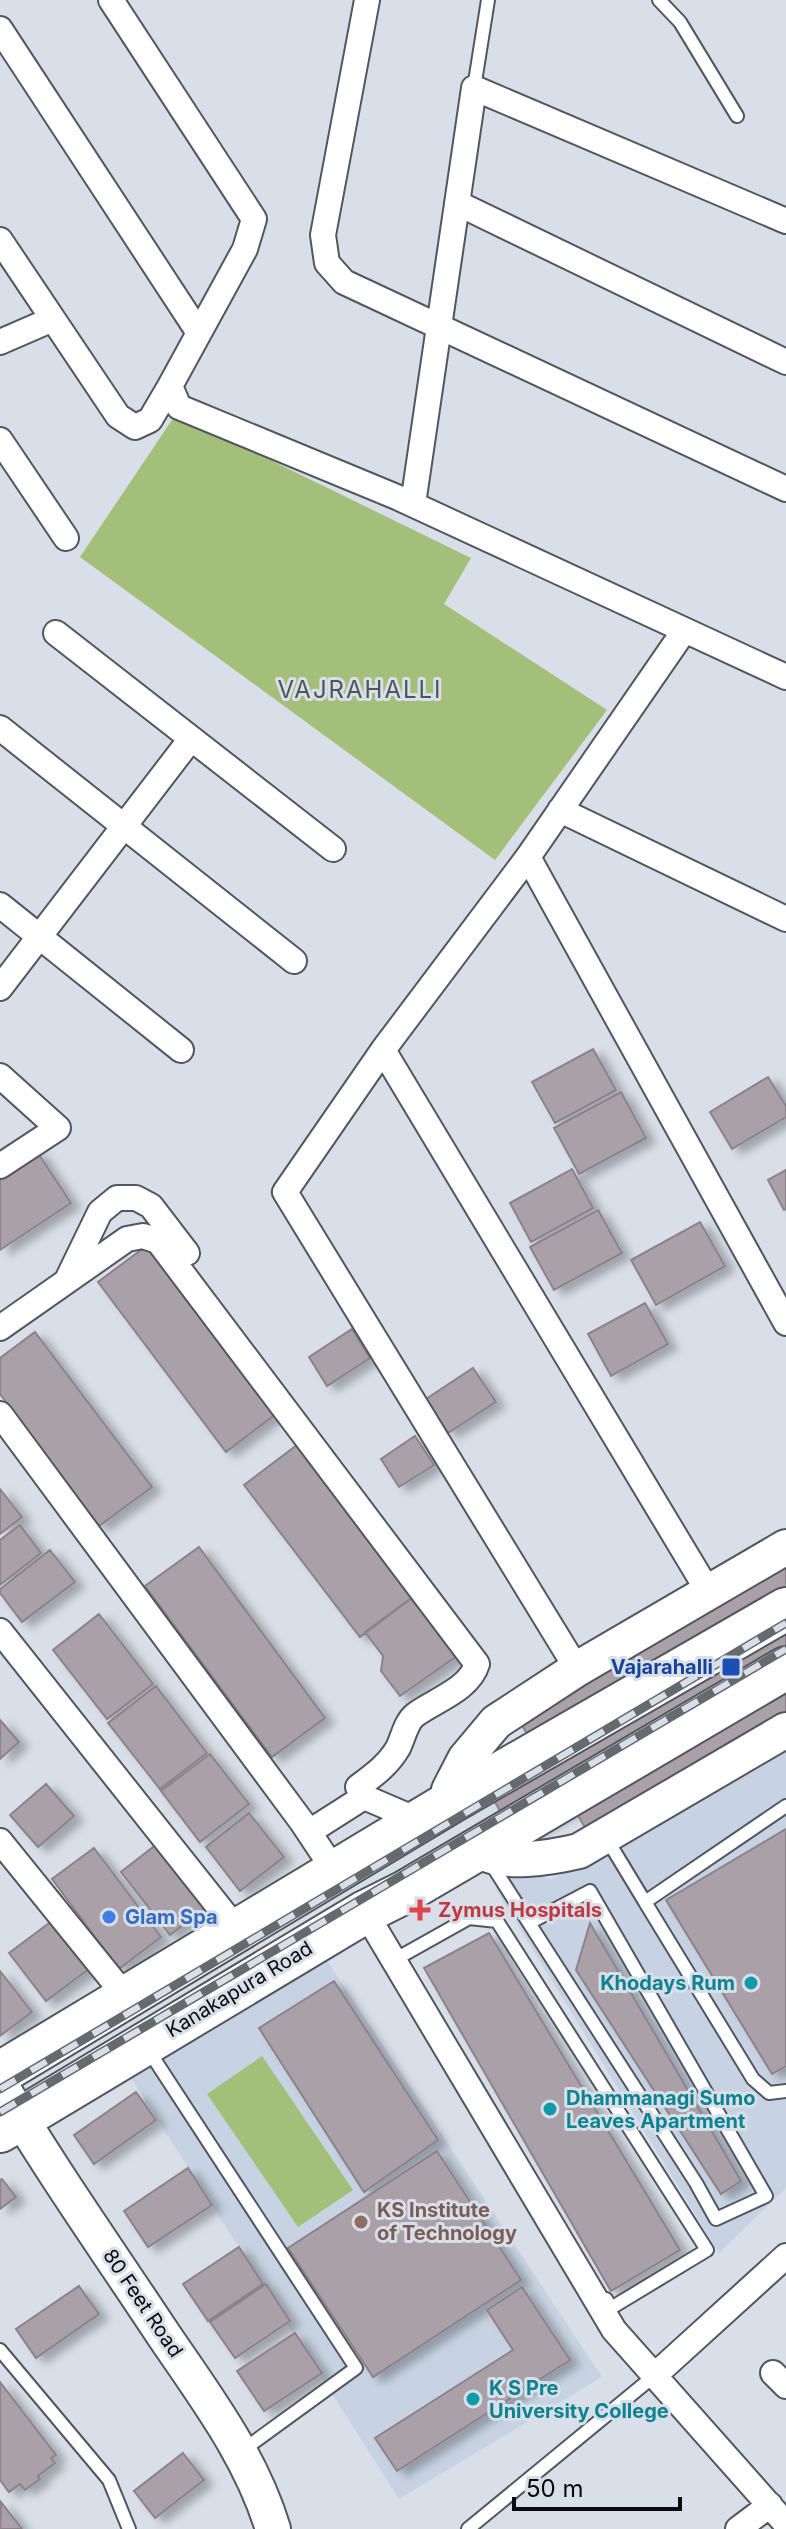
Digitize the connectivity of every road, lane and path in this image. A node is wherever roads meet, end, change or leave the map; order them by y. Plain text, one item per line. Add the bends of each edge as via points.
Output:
1 (111, 0) edge
2 (367, 0) edge
3 (488, 0) edge
4 (659, 0) edge
5 (0, 29) edge
6 (474, 88) junction
7 (737, 116) dead end
8 (457, 203) junction
9 (786, 221) edge
10 (0, 240) edge
11 (53, 319) junction
12 (439, 326) junction
13 (199, 333) junction
14 (0, 342) edge
15 (786, 362) edge
16 (170, 386) junction
17 (0, 440) edge
18 (786, 489) edge
19 (413, 504) junction
20 (66, 538) dead end
21 (684, 631) junction
22 (56, 633) dead end
23 (786, 677) edge
24 (0, 728) edge
25 (190, 740) junction
26 (560, 810) junction
27 (124, 826) junction
28 (333, 849) dead end
29 (528, 857) junction
30 (0, 905) edge
31 (786, 919) edge
32 (40, 937) junction
33 (294, 961) dead end
34 (0, 988) edge
35 (181, 1050) dead end
36 (383, 1050) junction
37 (0, 1076) edge
38 (0, 1166) edge
39 (194, 1261) dead end
40 (66, 1282) junction
41 (217, 1293) dead end
42 (786, 1323) edge
43 (0, 1328) edge
44 (0, 1414) edge
45 (295, 1422) junction
46 (786, 1547) edge
47 (708, 1591) junction
48 (786, 1609) edge
49 (0, 1631) edge
50 (786, 1668) edge
51 (577, 1669) junction
52 (786, 1730) edge
53 (364, 1797) junction
54 (786, 1806) edge
55 (437, 1811) junction
56 (309, 1832) junction
57 (605, 1836) junction
58 (0, 1841) edge
59 (482, 1853) junction
60 (336, 1873) junction
61 (645, 1902) junction
62 (370, 1909) junction
63 (529, 1923) junction
64 (238, 1931) junction
65 (403, 1955) junction
66 (127, 1998) junction
67 (145, 2045) junction
68 (0, 2073) edge
69 (786, 2091) edge
70 (5, 2116) edge
71 (786, 2256) edge
72 (0, 2350) edge
73 (654, 2376) junction
74 (240, 2452) junction
75 (770, 2505) junction
76 (786, 2524) edge
77 (129, 2529) edge
78 (258, 2529) edge
79 (273, 2529) edge
80 (468, 2529) edge
81 (738, 2529) edge

1 - 13 street via 254,219 245,249
2 - 12 street via 323,235 327,263 344,282
3 - 6 lane
4 - 7 lane via 680,22
5 - 13 street
6 - 8 street
6 - 9 street
8 - 12 street
8 - 15 street
10 - 11 street
11 - 14 street
11 - 16 street via 118,416 135,427 150,420
12 - 18 street
12 - 19 street
13 - 16 street
16 - 19 street via 179,407
17 - 20 street
19 - 21 street
21 - 23 street
21 - 26 street
22 - 25 street
24 - 27 street
25 - 27 street
25 - 28 street
26 - 29 street
26 - 31 street
27 - 32 street
27 - 33 street
29 - 36 street
29 - 42 street
30 - 32 street
32 - 34 street
32 - 35 street
36 - 47 street
36 - 51 street via 285,1192
37 - 38 street via 58,1128
39 - 40 street via 151,1206 136,1198 117,1198 100,1212
40 - 43 street
40 - 45 street via 127,1239 143,1236 158,1241
41 - 45 street via 294,1394
44 - 56 street
45 - 53 street via 477,1664 458,1688 412,1717 384,1768 358,1787
46 - 47 main road
47 - 51 main road
48 - 55 highway
49 - 64 street
50 - 59 highway, Kanakapura Road
51 - 55 main road via 496,1722 465,1759
52 - 57 main road
53 - 55 street
53 - 56 street
54 - 61 lane
55 - 60 highway
56 - 60 street
57 - 59 main road via 579,1851 542,1859
57 - 61 lane
58 - 66 street
59 - 62 highway, Kanakapura Road
59 - 63 lane
60 - 64 highway
61 - 69 lane via 753,2079 769,2093
62 - 65 lane
62 - 67 highway, Kanakapura Road
62 - 73 street via 614,2330
63 - 63 lane via 716,2219 766,2196 590,1891
64 - 66 highway
65 - 65 lane via 611,2308 707,2250 497,1921 469,1918
66 - 68 highway
67 - 70 highway, Kanakapura Road
67 - 74 lane via 356,2368
70 - 74 main road, 80 Feet Road
70 - 78 main road, 80 Feet Road via 215,2438
71 - 73 street
72 - 77 lane via 109,2480
73 - 75 street
73 - 80 lane
74 - 79 main road, 80 Feet Road
75 - 76 street
75 - 81 street

